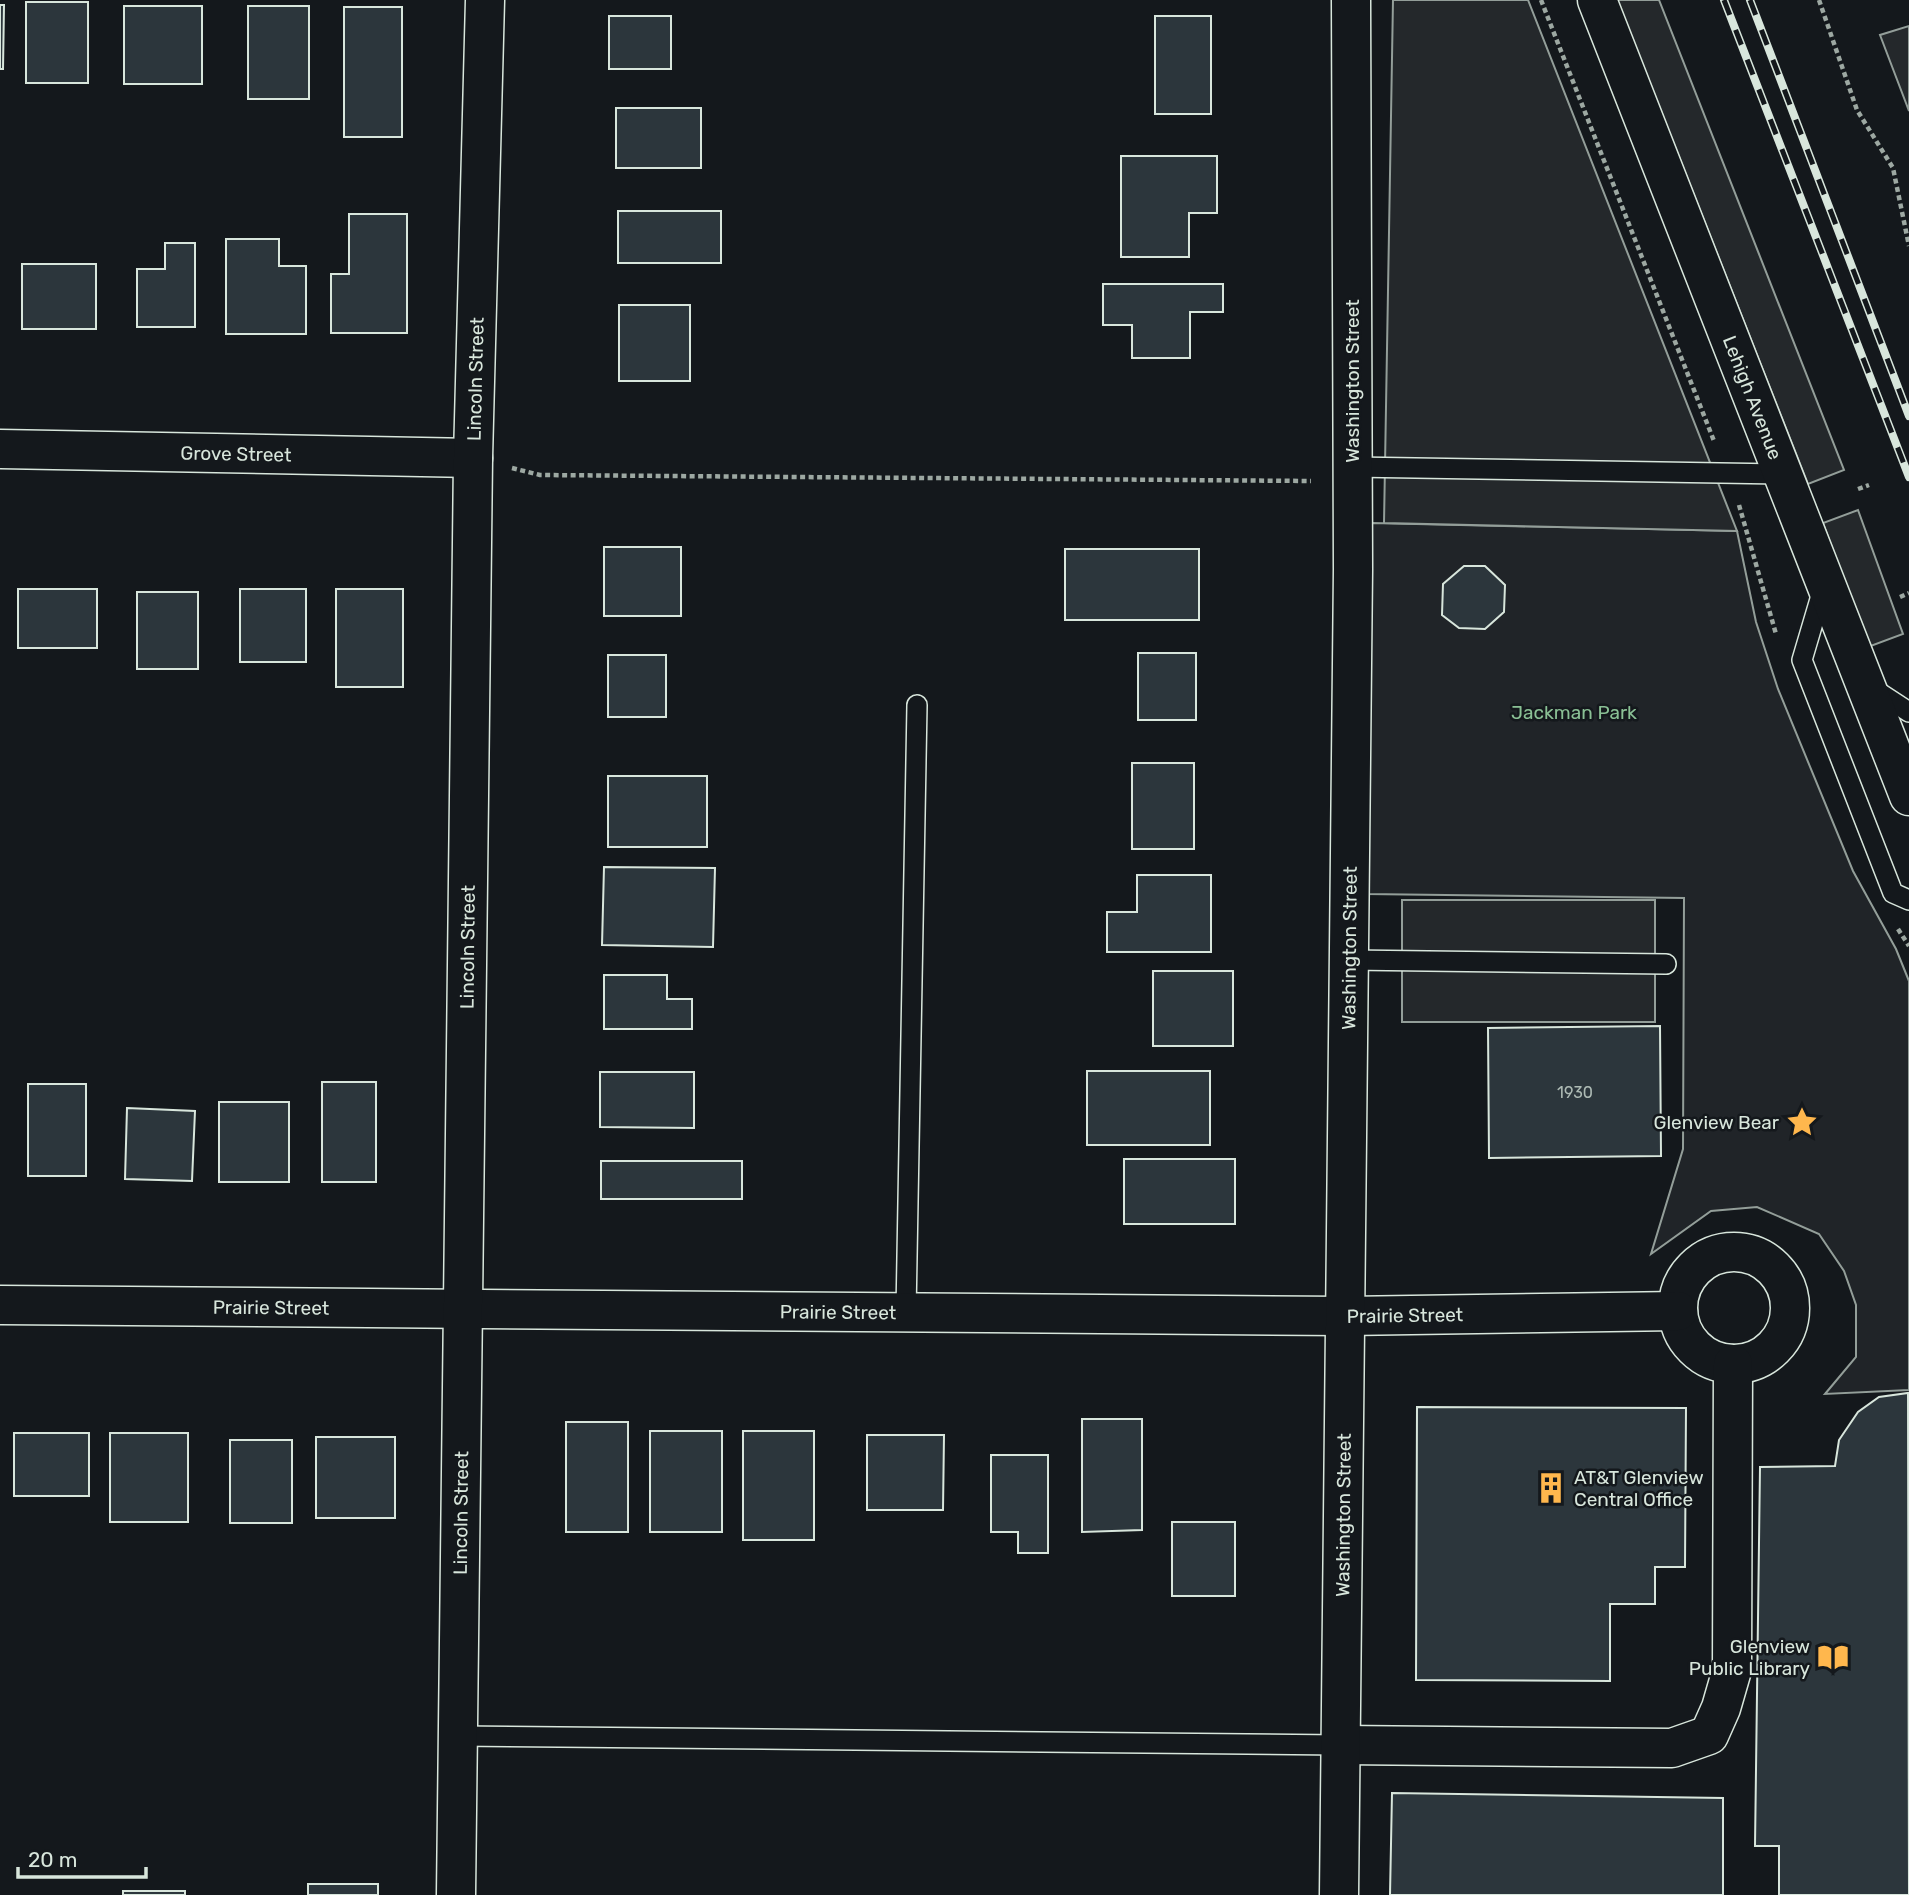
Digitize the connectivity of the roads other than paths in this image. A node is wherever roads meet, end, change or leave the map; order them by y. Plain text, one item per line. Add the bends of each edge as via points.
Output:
1 (485, 0) edge
2 (1351, 0) edge
3 (1597, 0) edge
4 (0, 449) edge
5 (473, 458) junction
6 (1352, 474) junction
7 (1782, 474) junction
8 (1825, 585) junction
9 (1863, 682) junction
10 (917, 705) dead end
11 (1909, 712) edge
12 (1909, 796) edge
13 (1909, 900) edge
14 (1349, 960) junction
15 (1667, 964) dead end
16 (0, 1305) edge
17 (462, 1307) junction
18 (906, 1311) junction
19 (1678, 1311) junction
20 (1346, 1316) junction
21 (1733, 1364) junction
22 (458, 1736) junction
23 (1340, 1745) junction
24 (456, 1895) edge
25 (1339, 1895) edge

1 - 5 street, Lincoln Street
2 - 6 street, Washington Street
3 - 7 street, Lehigh Avenue
4 - 5 street, Grove Street
5 - 17 street, Lincoln Street
6 - 7 lane
6 - 14 street, Washington Street
7 - 8 street, Lehigh Avenue
8 - 9 street, Lehigh Avenue
8 - 13 lane via 1802,660 1893,893
9 - 11 lane
9 - 12 street, Lehigh Avenue
10 - 18 lane
14 - 15 lane
14 - 20 street, Washington Street
16 - 17 street, Prairie Street
17 - 18 street, Prairie Street
17 - 22 street, Lincoln Street
18 - 20 street, Prairie Street
19 - 20 street, Prairie Street
19 - 21 street via 1689,1343 1716,1362
19 - 21 street via 1687,1276 1715,1254 1733,1251 1767,1261 1788,1290 1792,1307 1788,1326 1767,1354
20 - 23 street, Washington Street
21 - 23 street via 1732,1670 1709,1735 1672,1748
22 - 23 lane
22 - 24 street, Lincoln Street
23 - 25 street, Washington Street

